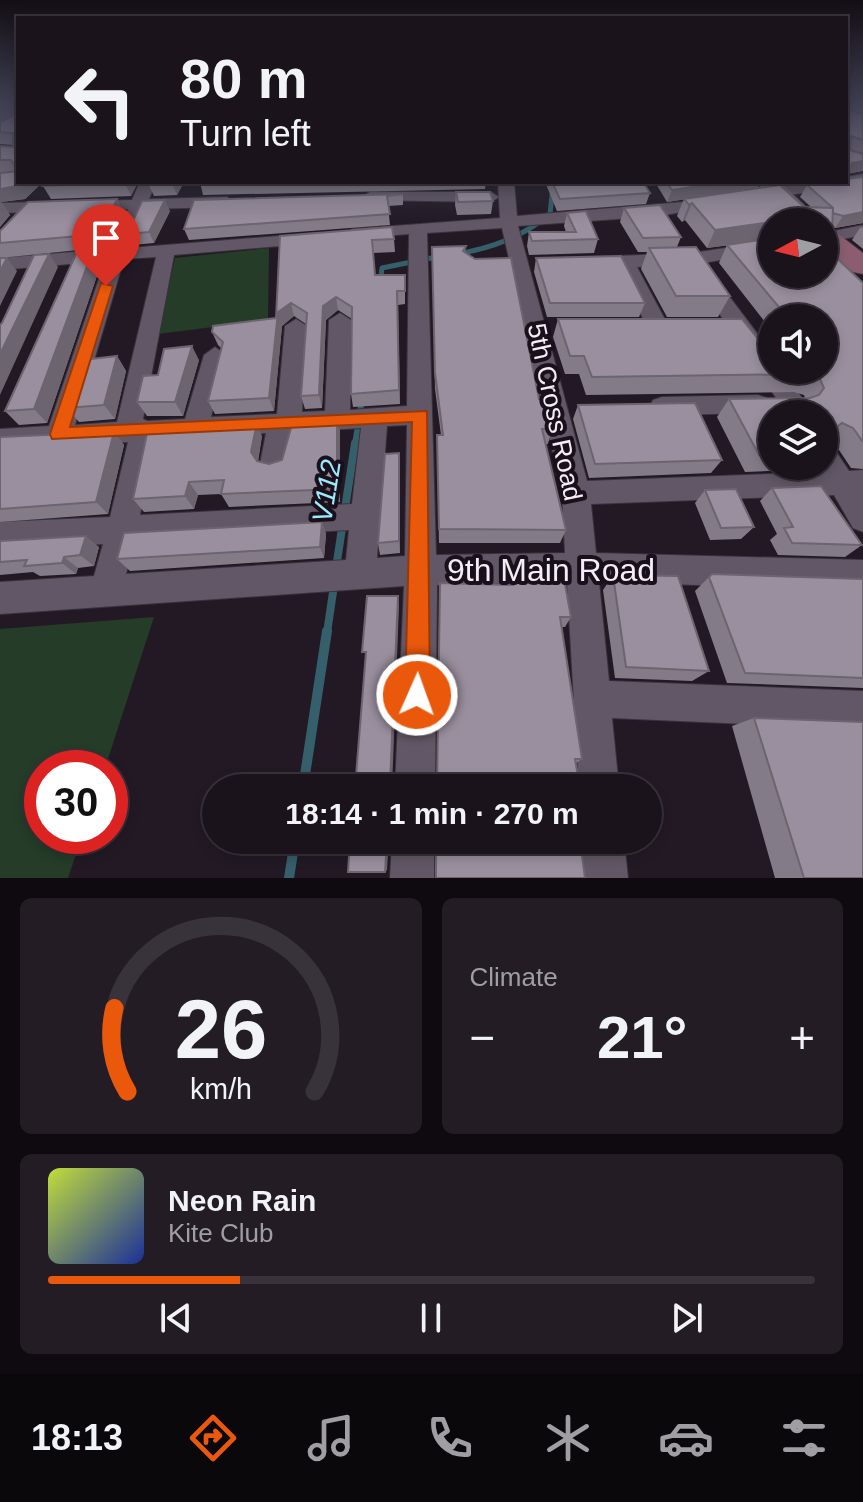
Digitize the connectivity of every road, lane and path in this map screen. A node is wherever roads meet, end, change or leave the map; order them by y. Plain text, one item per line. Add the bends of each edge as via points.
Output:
1 (147, 184) edge
2 (816, 184) edge
3 (772, 187) edge
4 (45, 191) edge
5 (366, 192) edge
6 (649, 192) edge
7 (236, 198) edge
8 (135, 205) junction
9 (0, 208) edge
10 (27, 208) junction
11 (794, 208) edge
12 (521, 209) edge
13 (660, 211) junction
14 (418, 228) junction
15 (9, 229) edge
16 (863, 230) edge
17 (372, 232) junction
18 (838, 232) edge
19 (838, 246) edge
20 (758, 248) edge
21 (166, 252) junction
22 (116, 256) junction
23 (692, 259) junction
24 (34, 262) junction
25 (625, 262) junction
26 (0, 264) edge
27 (566, 264) edge
28 (863, 266) edge
29 (23, 286) edge
30 (340, 320) dead end
31 (296, 326) dead end
32 (627, 327) edge
33 (658, 327) junction
34 (685, 327) edge
35 (712, 327) edge
36 (739, 327) junction
37 (758, 352) edge
38 (215, 355) dead end
39 (636, 406) edge
40 (758, 408) edge
41 (421, 415) junction
42 (358, 418) junction
43 (289, 422) junction
44 (196, 426) junction
45 (2, 429) edge
46 (135, 429) junction
47 (59, 434) junction
48 (274, 464) edge
49 (838, 468) edge
50 (852, 483) edge
51 (576, 493) junction
52 (351, 517) junction
53 (863, 519) edge
54 (122, 528) junction
55 (0, 536) edge
56 (580, 567) junction
57 (421, 570) junction
58 (343, 575) junction
59 (863, 575) edge
60 (106, 591) junction
61 (0, 598) edge
62 (593, 699) junction
63 (863, 710) edge
64 (415, 774) edge
65 (598, 774) edge
66 (413, 854) edge
67 (604, 854) edge
68 (412, 878) edge
69 (606, 878) edge

1 - 8 street
2 - 3 street
3 - 11 main road
3 - 13 street
4 - 10 street
5 - 12 street
5 - 17 street
6 - 13 street
7 - 8 street
8 - 10 street
8 - 22 street
9 - 10 street
10 - 15 street
12 - 13 street
12 - 14 street
12 - 51 street, 5th Cross Road via 521,265 565,407
13 - 23 street
14 - 17 street
14 - 41 street
16 - 18 street
17 - 21 street
19 - 28 main road
20 - 23 street
21 - 22 street
21 - 46 street
22 - 24 street via 72,266
22 - 47 street
23 - 25 street
23 - 36 street
24 - 26 street
24 - 29 street
25 - 27 street
25 - 33 street
30 - 42 street
31 - 43 street
32 - 33 street
33 - 34 street
35 - 36 street
36 - 37 street
38 - 44 street
39 - 40 street
41 - 42 street
41 - 57 street
42 - 43 street
42 - 52 street
43 - 44 street
43 - 48 street via 278,436
44 - 46 street
45 - 47 street
46 - 47 street
46 - 54 street via 141,454
49 - 50 street
50 - 51 street
50 - 53 street
51 - 56 street, 5th Cross Road
52 - 54 street
52 - 58 street
54 - 55 street
54 - 60 street
56 - 57 street, 9th Main Road
56 - 59 street, 9th Main Road
56 - 62 street, 5th Cross Road
57 - 58 street, 9th Main Road
57 - 64 street
58 - 60 street, 9th Main Road
60 - 61 street, 9th Main Road
62 - 63 street
62 - 65 street, 5th Cross Road
66 - 68 street
67 - 69 street

